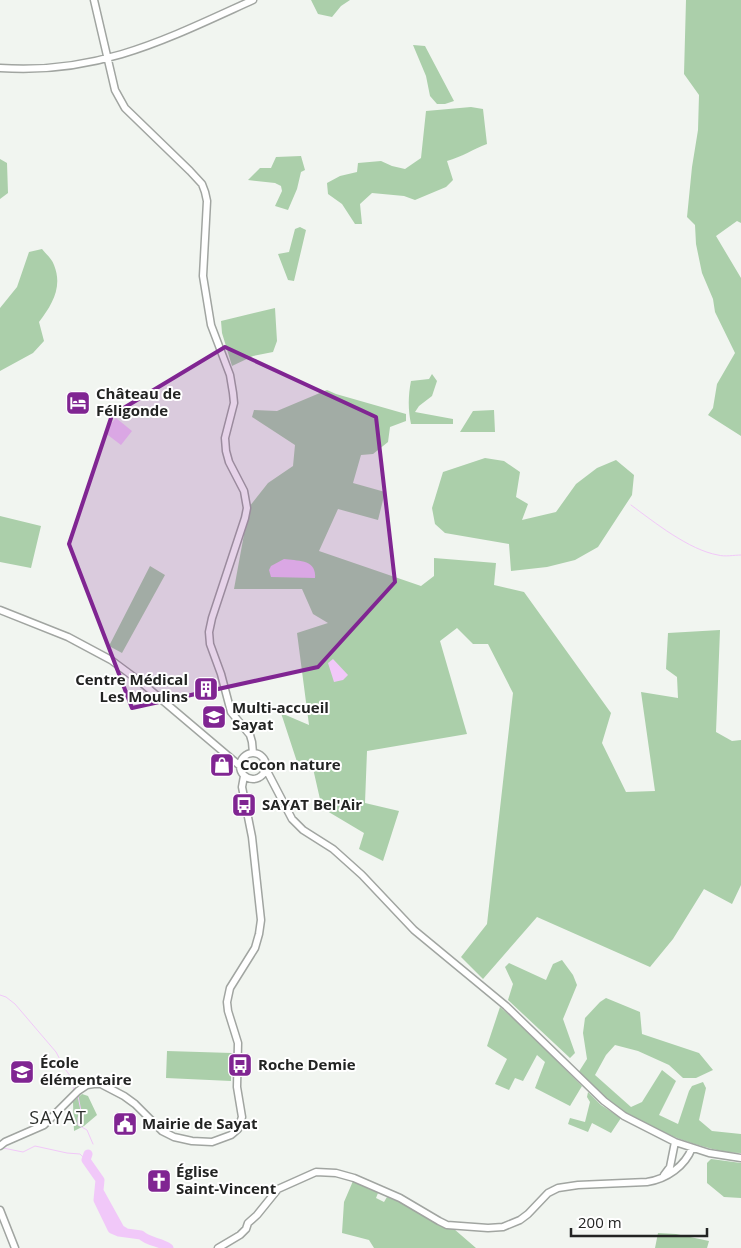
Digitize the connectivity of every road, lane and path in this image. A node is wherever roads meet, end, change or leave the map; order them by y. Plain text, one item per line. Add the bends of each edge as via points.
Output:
1 (94, 0) edge
2 (253, 0) edge
3 (108, 59) junction
4 (0, 68) edge
5 (0, 610) edge
6 (253, 753) junction
7 (241, 763) junction
8 (267, 766) junction
9 (246, 778) junction
10 (259, 779) junction
11 (276, 786) junction
12 (675, 1142) junction
13 (1, 1145) edge
14 (692, 1148) junction
15 (741, 1158) edge
16 (662, 1178) junction
17 (0, 1210) edge
18 (15, 1248) edge
19 (218, 1248) edge

1 - 3 street
2 - 3 street via 157,43
3 - 4 street via 37,69
3 - 6 street via 115,90 125,108 202,184 207,201 204,276 208,314 230,374 234,403 225,438 226,451 244,491 247,508 212,618 209,638 231,712 250,736
5 - 7 street via 68,637 111,660 223,753
6 - 7 street
6 - 8 street via 263,757
7 - 9 street
8 - 10 street
8 - 11 street
9 - 10 street
9 - 13 street via 260,927 255,948 230,988 227,1002 238,1043 240,1126 231,1135 212,1142 180,1139 162,1131 130,1099 101,1084 90,1084 44,1125
10 - 11 street via 265,778
11 - 12 street via 288,813 303,830 362,875 414,930 506,1006 594,1092 624,1116
12 - 14 street
12 - 16 street via 670,1167
14 - 15 street
14 - 16 street via 682,1164
16 - 19 street via 647,1182 558,1188 516,1222 488,1228 447,1225 400,1198 354,1178 316,1172 278,1189 240,1235
17 - 18 street

